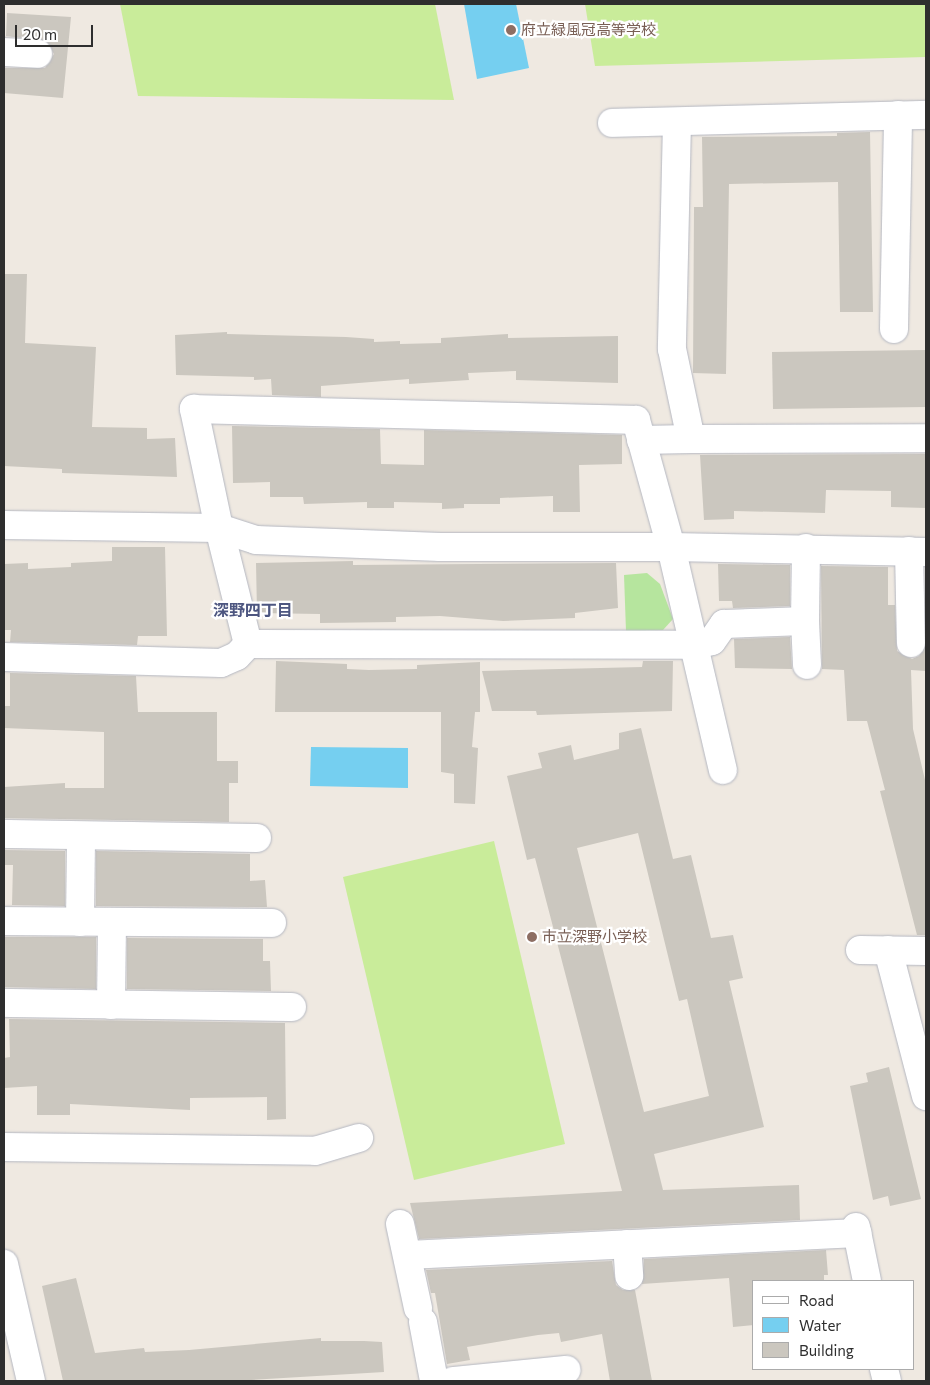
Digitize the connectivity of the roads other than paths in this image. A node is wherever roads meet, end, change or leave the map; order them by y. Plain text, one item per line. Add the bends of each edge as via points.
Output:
1 (4, 52) edge
2 (38, 54) dead end
3 (898, 115) junction
4 (926, 115) edge
5 (677, 122) junction
6 (612, 123) dead end
7 (894, 329) dead end
8 (926, 438) edge
9 (691, 439) junction
10 (641, 440) junction
11 (4, 525) edge
12 (219, 528) junction
13 (671, 547) junction
14 (806, 548) junction
15 (918, 551) edge
16 (805, 621) junction
17 (911, 643) dead end
18 (248, 644) junction
19 (695, 645) junction
20 (4, 657) edge
21 (807, 665) dead end
22 (723, 770) dead end
23 (4, 834) edge
24 (81, 836) junction
25 (257, 838) dead end
26 (4, 921) edge
27 (80, 922) junction
28 (112, 922) junction
29 (272, 923) dead end
30 (860, 950) dead end
31 (888, 950) junction
32 (926, 951) edge
33 (4, 1003) edge
34 (111, 1005) junction
35 (292, 1008) dead end
36 (920, 1047) edge
37 (926, 1096) edge
38 (359, 1138) dead end
39 (4, 1147) edge
40 (400, 1224) dead end
41 (627, 1244) junction
42 (408, 1255) junction
43 (4, 1264) edge
44 (629, 1276) dead end
45 (867, 1280) edge
46 (566, 1370) dead end
47 (31, 1381) edge
48 (434, 1381) edge
49 (453, 1381) edge

1 - 2 street
3 - 4 street
3 - 5 street
3 - 7 street
5 - 6 street
5 - 9 street via 672,349
8 - 9 street
9 - 10 street
10 - 12 street via 636,420 194,409
10 - 13 street
11 - 12 street
12 - 13 street via 256,540 440,547
12 - 18 street
13 - 14 street
13 - 19 street
14 - 15 street
14 - 16 street
15 - 17 street
16 - 19 street via 724,624 712,641
16 - 21 street
18 - 19 street
18 - 20 street via 237,656 221,663
19 - 22 street
23 - 24 street
24 - 25 street
24 - 27 street
26 - 27 street
27 - 28 street
28 - 29 street
28 - 34 street
30 - 31 street
31 - 32 street
31 - 36 street
33 - 34 street
34 - 35 street
36 - 37 street
38 - 39 street via 315,1151
40 - 42 street
41 - 42 street
41 - 44 street
41 - 45 street via 857,1230
42 - 48 street
43 - 47 street
46 - 49 street

